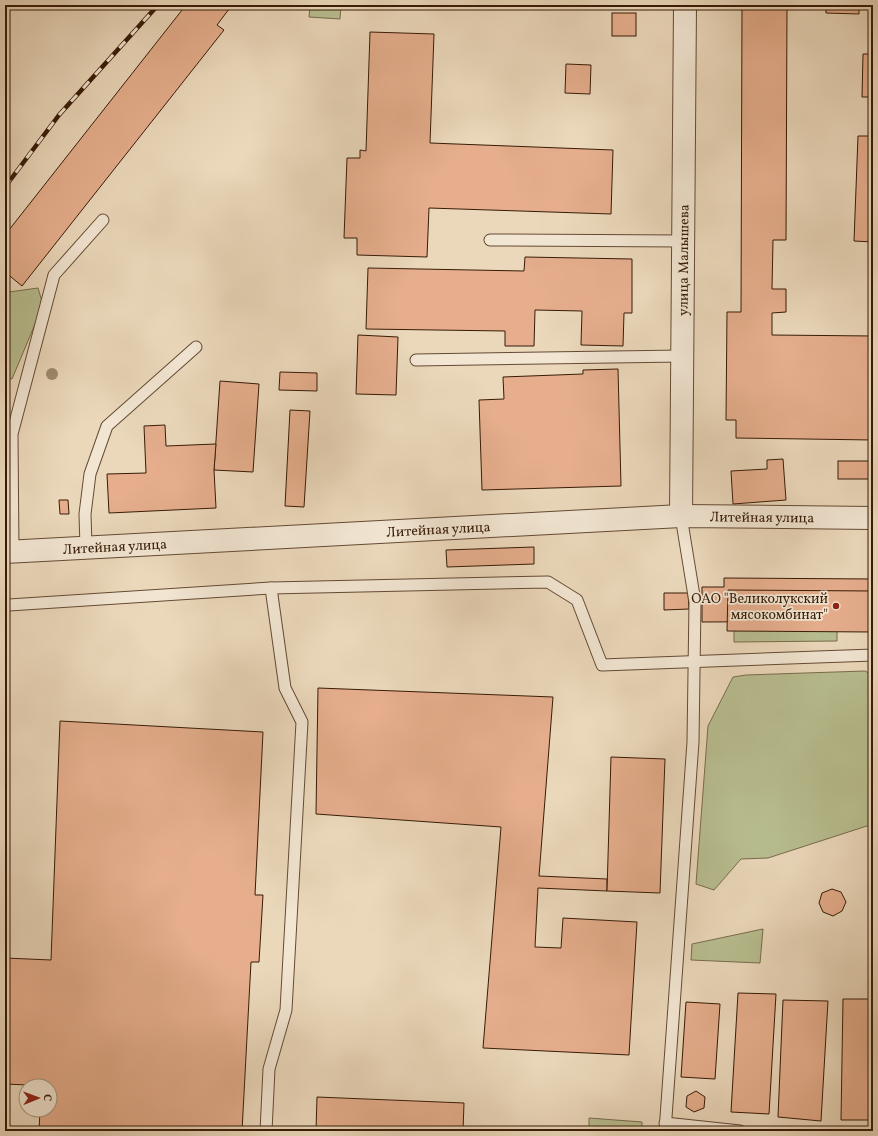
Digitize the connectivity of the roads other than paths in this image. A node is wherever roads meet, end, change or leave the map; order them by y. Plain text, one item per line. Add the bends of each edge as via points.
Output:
1 (685, 5) edge
2 (103, 220) dead end
3 (490, 240) dead end
4 (683, 241) junction
5 (196, 347) dead end
6 (682, 356) junction
7 (416, 360) dead end
8 (681, 516) junction
9 (873, 518) edge
10 (86, 547) junction
11 (9, 552) edge
12 (271, 588) junction
13 (5, 607) edge
14 (873, 655) edge
15 (694, 661) junction
16 (665, 1127) edge
17 (266, 1131) edge
18 (740, 1131) edge

1 - 4 street, улица Малышева
2 - 11 lane via 54,275 12,434
3 - 4 lane
4 - 6 street, улица Малышева
5 - 10 lane via 107,426 90,474 85,514
6 - 7 lane
6 - 8 street, улица Малышева
8 - 9 street, Литейная улица
8 - 10 street, Литейная улица
8 - 15 lane via 695,602
10 - 11 street, Литейная улица
12 - 13 lane
12 - 15 lane via 548,582 577,600 602,665
12 - 17 lane via 285,688 302,722 286,1010 269,1070
14 - 15 lane
15 - 16 lane via 693,742
16 - 18 lane

